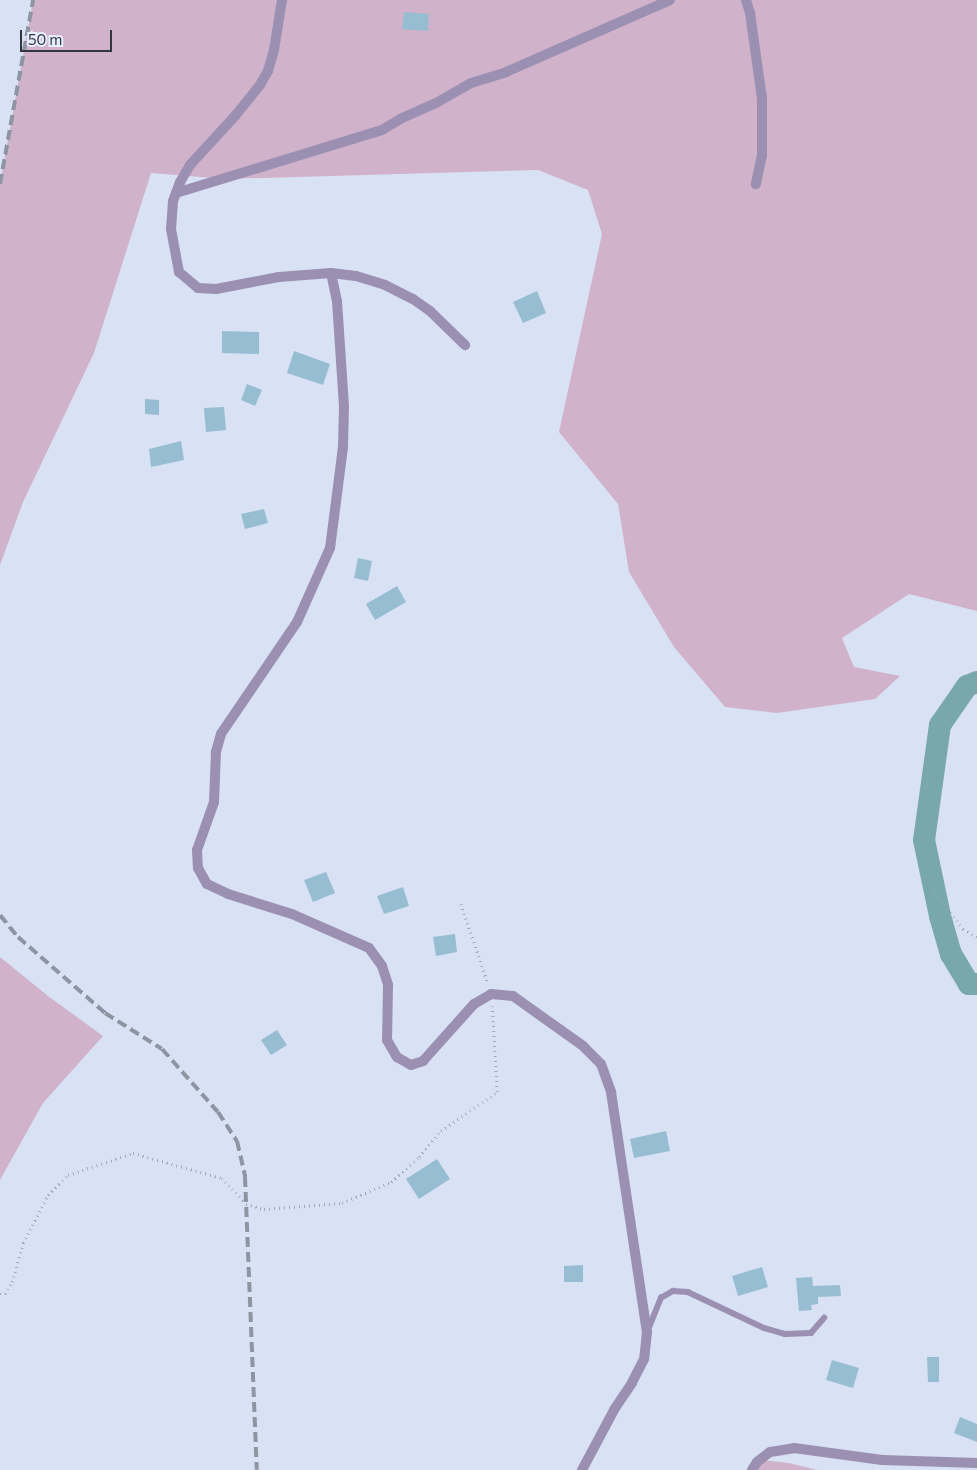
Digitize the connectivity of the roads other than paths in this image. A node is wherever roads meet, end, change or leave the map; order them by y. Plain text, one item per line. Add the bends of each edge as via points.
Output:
1 (282, 0) edge
2 (670, 0) edge
3 (746, 0) edge
4 (756, 184) dead end
5 (176, 193) junction
6 (331, 273) junction
7 (465, 345) dead end
8 (824, 1318) dead end
9 (647, 1332) junction
10 (977, 1463) edge
11 (582, 1470) edge
12 (752, 1470) edge

1 - 5 street via 268,71 235,116 190,165
2 - 5 street via 514,68 471,83 382,130
3 - 4 street via 762,98 762,155
5 - 6 street via 171,229 173,251 179,272 198,288 216,289 279,277
6 - 7 street via 385,285 412,299 430,311
6 - 9 street via 338,301 344,406 343,447 330,548 297,622 221,734 216,752 214,802 197,850 198,868 207,884 228,894 292,914 369,948 382,966 388,985 387,1040 397,1058 411,1065 423,1061 474,1004 491,994 513,996 583,1046 601,1064 612,1092
8 - 9 lane via 811,1333 784,1334 764,1328 688,1292 673,1291 661,1298
9 - 11 street via 644,1359
10 - 12 street via 882,1460 794,1448 770,1452

